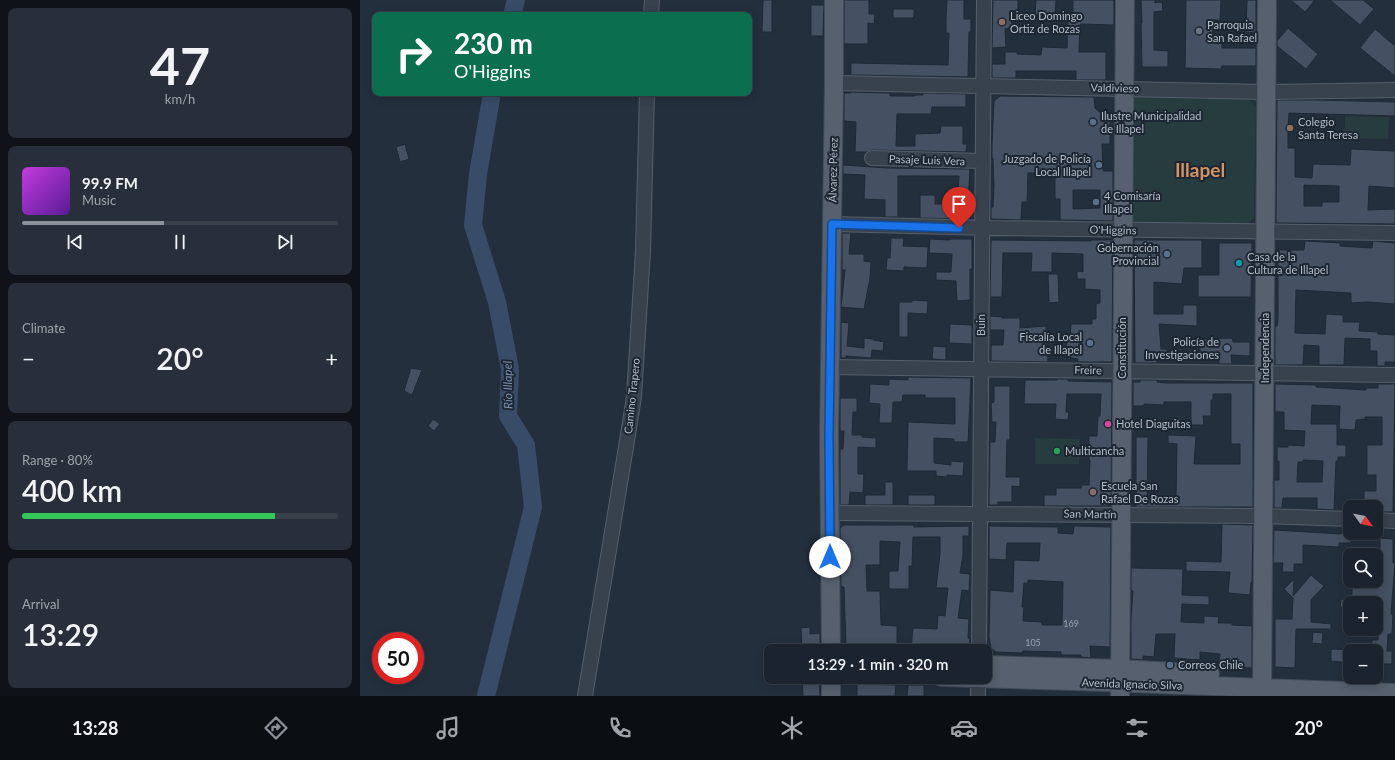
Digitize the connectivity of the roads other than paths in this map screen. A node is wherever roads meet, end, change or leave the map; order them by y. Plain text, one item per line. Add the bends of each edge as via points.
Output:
1 (652, 0) edge
2 (834, 0) edge
3 (984, 0) edge
4 (1125, 0) edge
5 (1267, 0) edge
6 (651, 12) edge
7 (834, 82) junction
8 (984, 85) junction
9 (1124, 88) junction
10 (1395, 90) edge
11 (1266, 92) junction
12 (647, 96) edge
13 (872, 158) dead end
14 (983, 161) junction
15 (832, 224) junction
16 (982, 228) junction
17 (1124, 230) junction
18 (1265, 231) junction
19 (1395, 233) edge
20 (830, 367) junction
21 (981, 369) junction
22 (1122, 371) junction
23 (1264, 373) junction
24 (1395, 375) edge
25 (830, 513) junction
26 (980, 513) junction
27 (1122, 515) junction
28 (1264, 516) junction
29 (1343, 519) edge
30 (1383, 520) edge
31 (1395, 521) edge
32 (831, 644) edge
33 (979, 644) edge
34 (992, 679) edge
35 (1120, 682) edge
36 (831, 684) edge
37 (1395, 684) edge
38 (1263, 688) edge
39 (1395, 694) edge
40 (585, 696) edge
41 (831, 696) edge

1 - 6 street
2 - 7 main road, Álvarez Pérez
3 - 8 street, Buin
4 - 9 main road, Constitución
5 - 11 main road, Independencia
7 - 8 street, Valdivieso
7 - 15 main road, Álvarez Pérez
8 - 9 street, Valdivieso
8 - 14 street, Buin
9 - 11 street, Valdivieso
9 - 17 main road, Constitución
10 - 11 street, Valdivieso
11 - 18 main road, Independencia
12 - 40 street, Camino Trapero via 643,251 634,397
13 - 14 street, Pasaje Luis Vera
14 - 16 street, Buin
15 - 16 street, O'Higgins
15 - 20 main road, Álvarez Pérez
16 - 17 street, O'Higgins
16 - 21 street, Buin
17 - 18 street, O'Higgins
17 - 22 main road, Constitución
18 - 19 street, O'Higgins
18 - 23 main road, Independencia
20 - 21 street, Freire
20 - 25 main road, Álvarez Pérez
21 - 22 street, Freire
21 - 26 street, Buin
22 - 23 street, Freire
22 - 27 main road, Constitución
23 - 24 street, Freire
23 - 28 main road, Independencia
25 - 26 street, San Martín
25 - 32 main road, Álvarez Pérez
26 - 27 street, San Martín
26 - 33 street, Buin
27 - 28 street, San Martín
27 - 35 main road, Constitución
28 - 29 street, San Martín
28 - 38 main road, Independencia
30 - 31 street
34 - 35 main road, Avenida Ignacio Silva
35 - 38 main road, Avenida Ignacio Silva
36 - 41 main road
37 - 38 main road, Avenida Ignacio Silva
38 - 39 main road, Avenida Ignacio Silva

